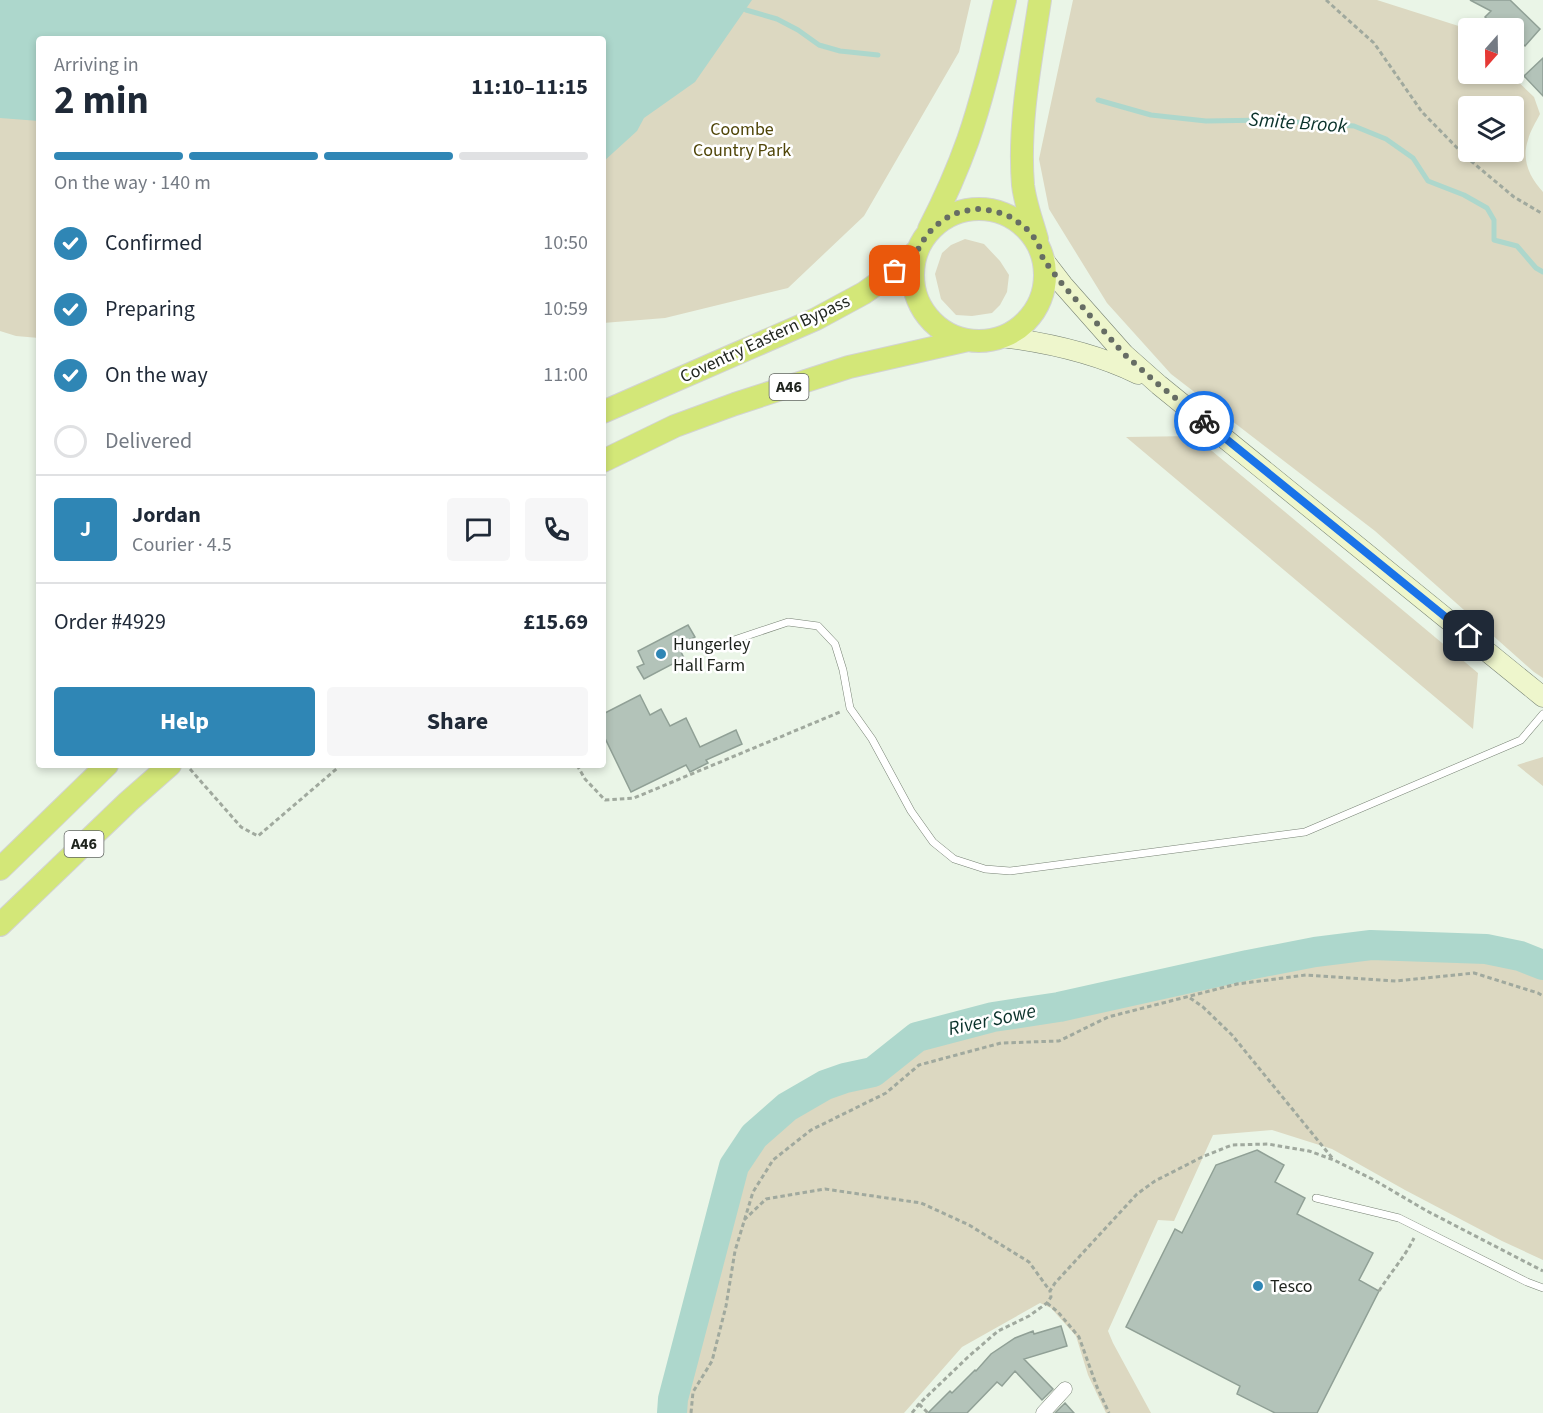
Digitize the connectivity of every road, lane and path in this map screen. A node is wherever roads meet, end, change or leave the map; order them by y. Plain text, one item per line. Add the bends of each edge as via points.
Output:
1 (1005, 0) edge
2 (1040, 0) edge
3 (1326, 0) edge
4 (1543, 214) edge
5 (921, 243) junction
6 (1042, 254) junction
7 (1002, 337) junction
8 (968, 340) junction
9 (1159, 385) junction
10 (606, 411) edge
11 (606, 460) edge
12 (734, 640) dead end
13 (1543, 696) edge
14 (850, 708) junction
15 (1543, 714) edge
16 (104, 768) edge
17 (167, 768) edge
18 (190, 768) edge
19 (337, 768) edge
20 (579, 768) edge
21 (0, 869) edge
22 (0, 925) edge
23 (1543, 996) edge
24 (1189, 997) junction
25 (1334, 1160) junction
26 (1316, 1198) dead end
27 (1427, 1211) junction
28 (744, 1220) junction
29 (1419, 1228) junction
30 (1543, 1271) edge
31 (1543, 1288) edge
32 (1050, 1291) junction
33 (1379, 1291) dead end
34 (1047, 1303) junction
35 (1065, 1389) dead end
36 (919, 1404) junction
37 (691, 1413) edge
38 (912, 1413) edge
39 (928, 1413) edge
40 (1043, 1413) edge
41 (1109, 1413) edge

1 - 5 highway, Coventry Eastern Bypass via 969,138
2 - 6 highway via 1026,94 1023,186
3 - 4 path via 1374,43 1422,112 1465,156 1514,197
5 - 6 highway via 951,215 986,210 1017,221 1033,236
5 - 8 highway via 914,269 920,304 939,327
5 - 10 highway, Coventry Eastern Bypass via 895,271 816,319
6 - 7 highway via 1045,280 1037,307 1019,328
6 - 9 main road via 1063,285 1124,354
7 - 8 highway
7 - 9 main road via 1107,360
8 - 11 highway, A46 via 849,367 735,404 675,426
9 - 13 main road
12 - 14 lane via 788,622 818,626 835,644
14 - 15 lane via 933,842 954,859 985,869 1010,871 1305,832 1521,740
14 - 20 path via 634,798 605,800
16 - 21 highway, A46
17 - 22 highway, A46
18 - 19 path via 241,827 258,836
23 - 24 path via 1473,973 1396,981 1306,975 1237,984
24 - 25 path via 1232,1035
24 - 28 path via 1108,1017 1059,1041 1001,1043 919,1065 886,1093 811,1130 773,1160 753,1192
25 - 27 path
25 - 32 path via 1268,1144 1232,1145 1202,1157 1155,1180 1137,1194
26 - 29 lane via 1399,1218
27 - 29 path
27 - 30 path
28 - 32 path via 766,1199 825,1189 921,1203 969,1225 1029,1262
28 - 37 path via 712,1361 693,1392
29 - 31 lane
29 - 33 path
32 - 34 path
34 - 36 path via 1029,1317 998,1331
34 - 41 path via 1078,1337
35 - 40 street
36 - 38 path
36 - 39 path

